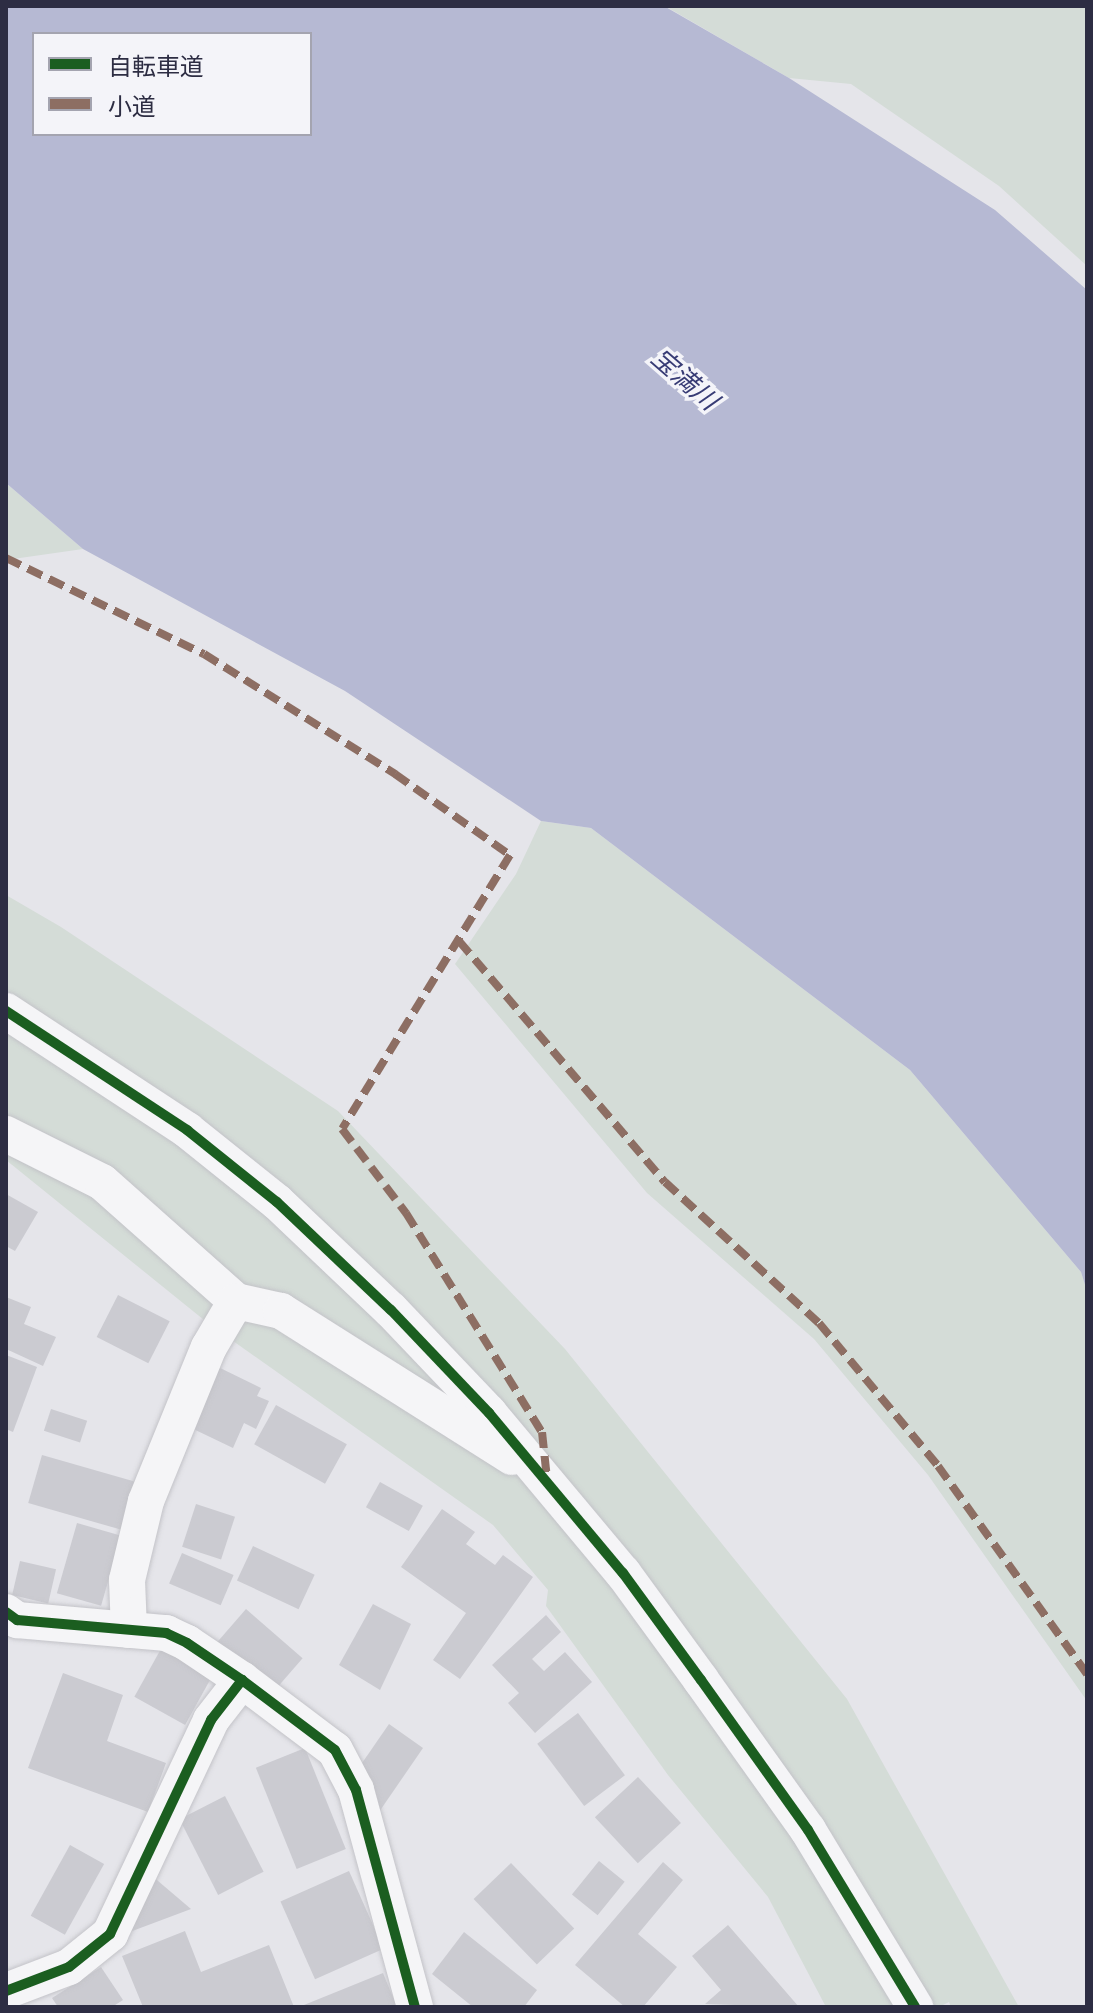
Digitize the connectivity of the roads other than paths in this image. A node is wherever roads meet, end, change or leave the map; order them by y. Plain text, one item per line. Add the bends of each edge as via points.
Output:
1 (6, 1011) edge
2 (6, 1134) edge
3 (236, 1301) junction
4 (547, 1479) junction
5 (6, 1612) edge
6 (129, 1630) junction
7 (242, 1680) junction
8 (6, 1991) edge
9 (415, 2007) edge
10 (915, 2007) edge

1 - 4 street via 187,1130 277,1202 391,1310
2 - 3 street via 102,1182
3 - 4 street via 281,1311
3 - 6 street via 209,1347 146,1501 127,1580
4 - 10 street via 623,1573 808,1830
5 - 6 street via 17,1620
6 - 7 street via 166,1633
7 - 8 street via 211,1720 110,1934 69,1967
7 - 9 street via 335,1750 347,1770

